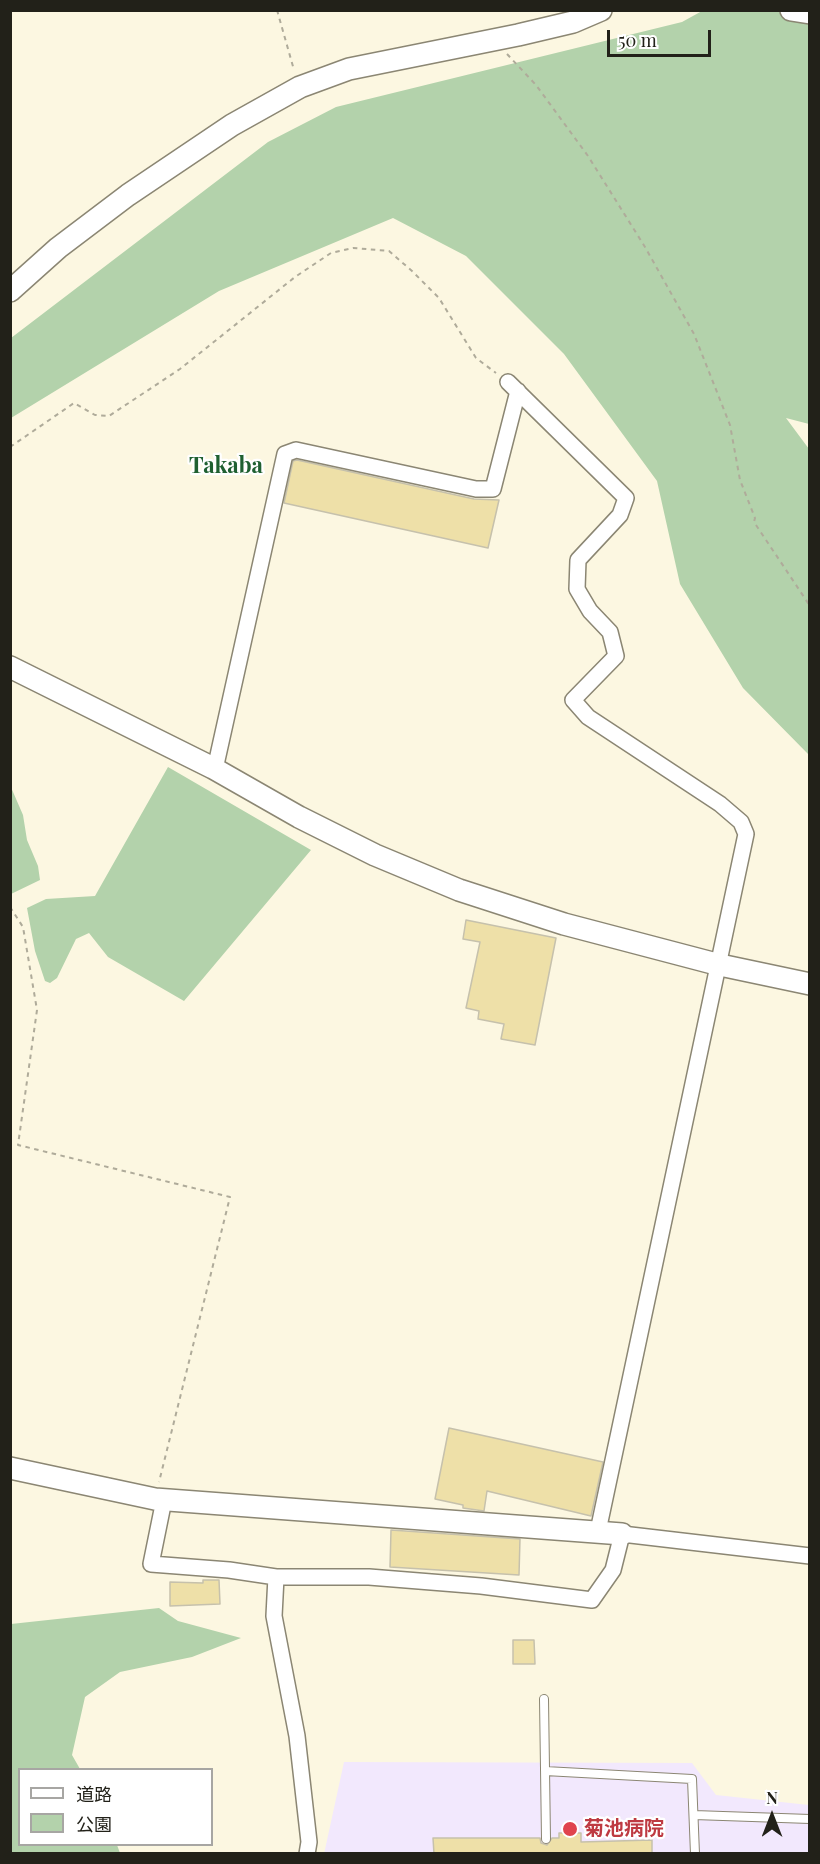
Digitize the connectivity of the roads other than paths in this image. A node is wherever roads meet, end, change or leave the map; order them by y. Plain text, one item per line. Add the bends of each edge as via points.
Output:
1 (601, 10) edge
2 (791, 10) edge
3 (810, 13) edge
4 (10, 291) edge
5 (10, 667) edge
6 (215, 769) junction
7 (720, 965) junction
8 (810, 984) edge
9 (10, 1468) edge
10 (160, 1500) junction
11 (598, 1531) junction
12 (622, 1534) junction
13 (810, 1557) edge
14 (276, 1577) junction
15 (544, 1699) dead end
16 (545, 1771) junction
17 (694, 1815) junction
18 (810, 1819) edge
19 (546, 1839) dead end
20 (307, 1854) edge
21 (695, 1854) edge

1 - 4 street via 573,22 349,69 300,87 232,125 128,195 58,248
2 - 3 street
5 - 6 street
6 - 7 street via 375,855 459,890 564,924
6 - 7 street via 285,454 296,450 476,489 493,489 513,387 626,498 620,515 578,560 578,590 610,632 616,656 573,700 588,717 741,822 746,834
7 - 8 street
7 - 11 street
9 - 10 street
10 - 11 street
10 - 14 street via 151,1564
11 - 12 street
12 - 13 street
12 - 14 street via 613,1570 592,1600 369,1577
14 - 20 street via 274,1616 297,1736 309,1842
15 - 16 lane
16 - 17 lane via 692,1779
16 - 19 lane
17 - 18 lane
17 - 21 lane

